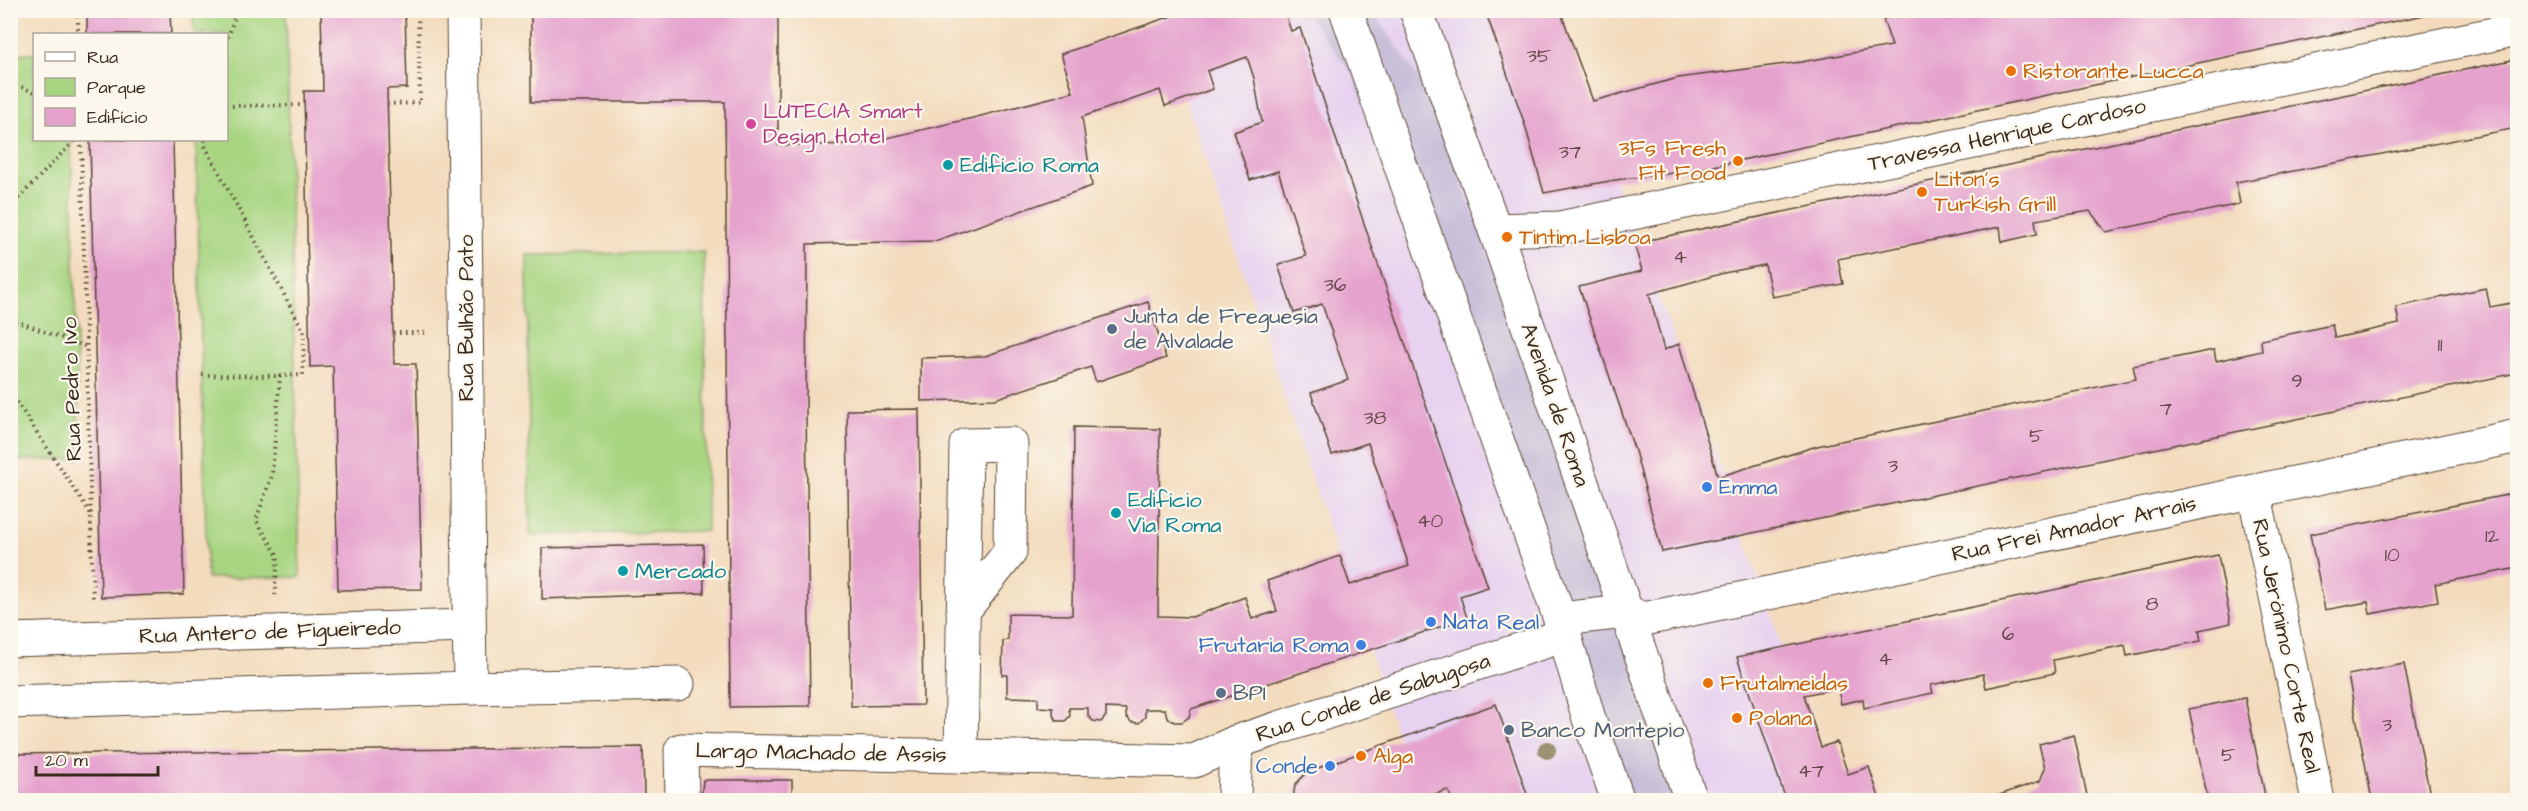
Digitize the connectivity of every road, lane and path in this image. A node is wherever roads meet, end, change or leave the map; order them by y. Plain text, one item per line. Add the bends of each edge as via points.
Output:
1 (78, 10) edge
2 (237, 10) edge
3 (418, 10) edge
4 (463, 10) edge
5 (1346, 10) edge
6 (1416, 10) edge
7 (2517, 29) edge
8 (78, 33) edge
9 (228, 37) edge
10 (10, 75) edge
11 (12, 86) edge
12 (33, 92) edge
13 (387, 104) dead end
14 (304, 105) dead end
15 (228, 106) edge
16 (74, 141) edge
17 (81, 141) edge
18 (205, 141) edge
19 (10, 207) edge
20 (1495, 230) junction
21 (10, 319) edge
22 (304, 332) junction
23 (310, 333) dead end
24 (87, 347) junction
25 (202, 375) dead end
26 (280, 376) junction
27 (88, 377) junction
28 (96, 377) dead end
29 (10, 392) edge
30 (2517, 436) edge
31 (2254, 491) junction
32 (92, 515) junction
33 (963, 611) dead end
34 (1634, 617) junction
35 (468, 626) junction
36 (1563, 627) junction
37 (273, 632) junction
38 (94, 637) junction
39 (10, 640) edge
40 (678, 684) dead end
41 (470, 688) junction
42 (10, 702) edge
43 (1236, 742) junction
44 (961, 756) junction
45 (682, 801) edge
46 (1234, 801) edge
47 (1618, 801) edge
48 (1691, 801) edge
49 (2318, 801) edge

1 - 8 path
2 - 9 path
3 - 13 path via 420,103
4 - 35 street, Rua Bulhão Pato
5 - 36 street
6 - 20 street, Avenida de Roma
7 - 20 street, Travessa Henrique Cardoso via 1560,228
10 - 11 path
11 - 12 path
14 - 15 path
16 - 19 path
17 - 24 path, Rua Pedro Ivo
18 - 22 path
20 - 34 street, Avenida de Roma
21 - 24 path
22 - 23 path
22 - 26 path via 303,375
24 - 27 path, Rua Pedro Ivo
25 - 26 path
26 - 37 path via 272,475 256,520 278,556
27 - 28 path
27 - 32 path, Rua Pedro Ivo
29 - 32 path
30 - 31 street, Rua Frei Amador Arrais
31 - 34 street, Rua Frei Amador Arrais
31 - 49 street, Rua Jerónimo Corte Real
32 - 38 path, Rua Pedro Ivo
33 - 44 street, Largo Machado de Assis
34 - 36 street, Rua Frei Amador Arrais
34 - 48 street, Avenida de Roma
35 - 37 street, Rua Antero de Figueiredo
35 - 41 street
36 - 43 street, Rua Conde de Sabugosa
36 - 47 street
37 - 38 street, Rua Antero de Figueiredo
38 - 39 street, Rua Antero de Figueiredo
40 - 41 street
41 - 42 street
43 - 44 street, Largo Machado de Assis via 1194,761
43 - 46 street, Rua Conde de Sabugosa
44 - 45 street, Largo Machado de Assis via 681,750

